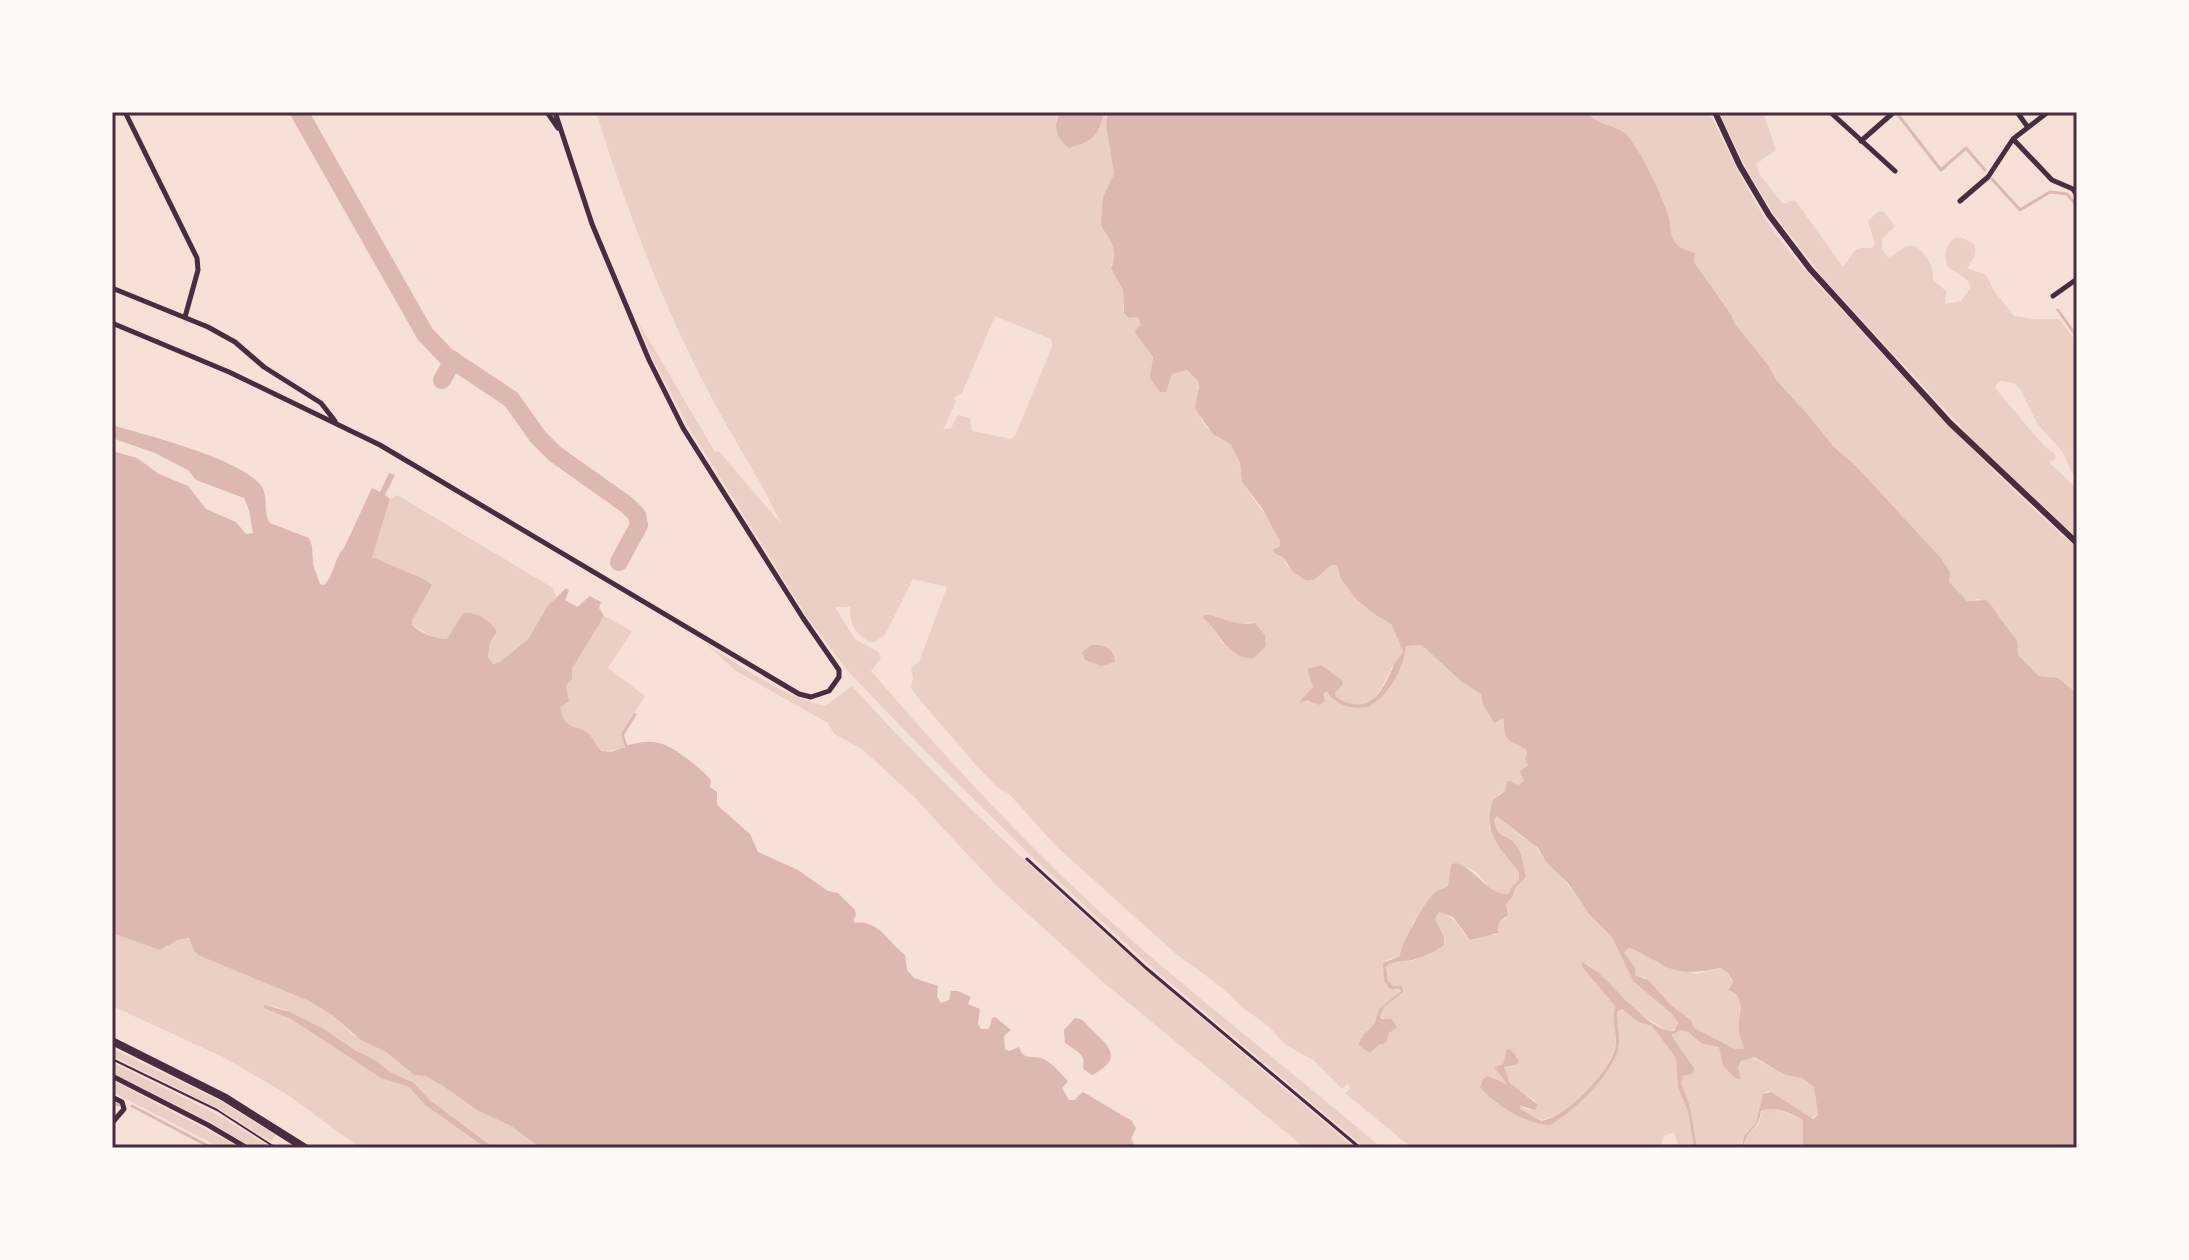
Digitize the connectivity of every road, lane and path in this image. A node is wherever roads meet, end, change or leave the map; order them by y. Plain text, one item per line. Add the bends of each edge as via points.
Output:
1 (125, 112) edge
2 (547, 112) edge
3 (555, 112) edge
4 (1715, 112) edge
5 (1830, 112) edge
6 (1894, 112) edge
7 (2017, 112) edge
8 (2048, 112) edge
9 (2027, 126) junction
10 (562, 135) junction
11 (2013, 139) junction
12 (1861, 141) junction
13 (1895, 171) dead end
14 (2077, 195) edge
15 (1960, 201) dead end
16 (2077, 279) edge
17 (112, 288) edge
18 (2053, 296) dead end
19 (185, 317) junction
20 (112, 323) edge
21 (338, 425) junction
22 (2077, 543) edge
23 (1027, 859) dead end
24 (112, 1041) edge
25 (112, 1059) edge
26 (112, 1076) edge
27 (112, 1097) edge
28 (112, 1123) edge
29 (247, 1148) edge
30 (276, 1148) edge
31 (305, 1148) edge
32 (1360, 1148) edge

1 - 19 street via 197,258
2 - 10 street
3 - 10 street
4 - 22 street via 1769,215 1810,269 1950,423
5 - 12 street
6 - 12 street
7 - 9 street
8 - 9 street
9 - 11 street
10 - 21 street via 611,273 649,360 683,428 834,660 839,670 834,686 822,695 799,694 471,497
11 - 14 street via 2052,180
11 - 15 street via 1988,177
12 - 13 street
16 - 18 street
17 - 19 street
19 - 21 street via 235,342 321,403
20 - 21 street
23 - 32 lane via 1146,968
24 - 31 main road via 224,1097
25 - 30 path via 217,1110
26 - 29 street
27 - 28 street via 124,1109

